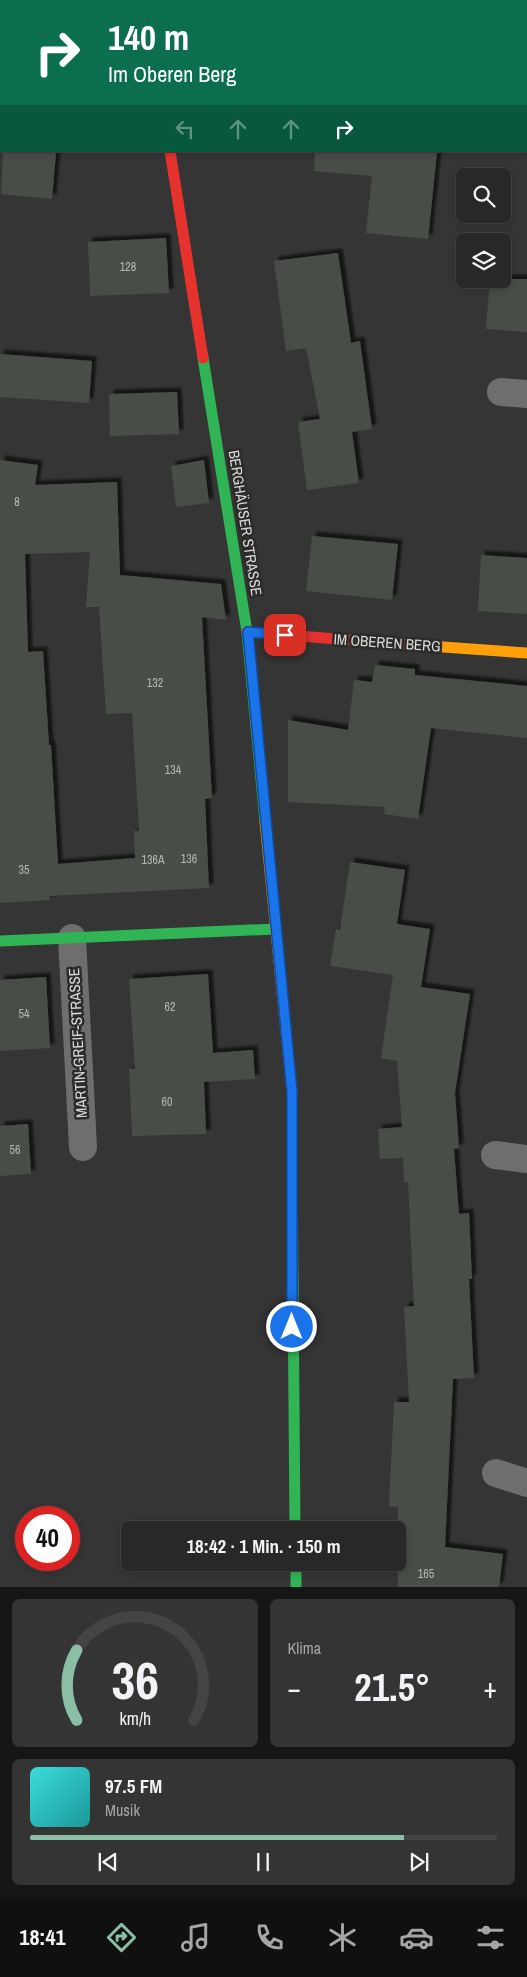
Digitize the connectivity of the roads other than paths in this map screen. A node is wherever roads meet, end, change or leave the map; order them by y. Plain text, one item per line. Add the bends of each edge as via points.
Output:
1 (170, 152) edge
2 (248, 632) junction
3 (527, 654) edge
4 (276, 929) junction
5 (72, 938) junction
6 (0, 941) edge
7 (83, 1147) dead end
8 (495, 1155) dead end
9 (527, 1159) edge
10 (496, 1473) dead end
11 (527, 1483) edge
12 (295, 1521) edge
13 (296, 1571) edge
14 (296, 1587) edge

1 - 2 street, BERGHÄUSER STRASSE
2 - 3 street, IM OBEREN BERG
2 - 4 street, BERGHÄUSER STRASSE
4 - 5 street
4 - 12 street, BERGHÄUSER STRASSE via 292,1092
5 - 6 street
5 - 7 street, MARTIN-GREIF-STRASSE
8 - 9 street
10 - 11 street
13 - 14 street

